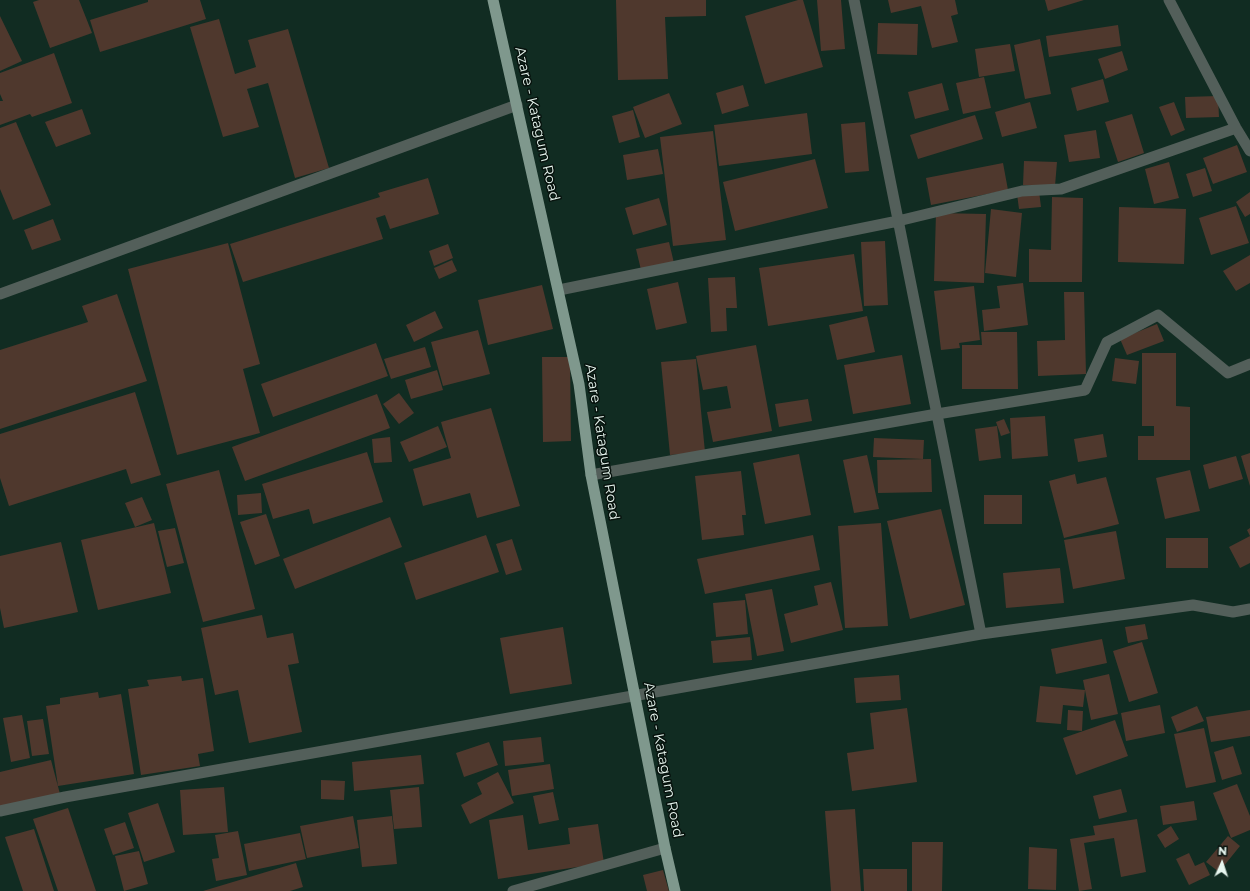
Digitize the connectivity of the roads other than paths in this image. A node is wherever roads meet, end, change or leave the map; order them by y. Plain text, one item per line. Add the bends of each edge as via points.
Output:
1 (493, 0) edge
2 (854, 0) edge
3 (1169, 0) edge
4 (517, 105) junction
5 (1236, 128) junction
6 (1250, 151) edge
7 (898, 221) junction
8 (559, 290) junction
9 (0, 294) edge
10 (1250, 364) edge
11 (938, 414) junction
12 (591, 475) junction
13 (1250, 608) edge
14 (981, 634) junction
15 (634, 696) junction
16 (0, 811) edge
17 (665, 848) junction
18 (513, 891) edge
19 (675, 891) edge

1 - 4 main road, Azare - Katagum Road
2 - 7 street
3 - 5 street
4 - 8 main road, Azare - Katagum Road
4 - 9 street
5 - 6 street
5 - 7 street via 1062,189 1022,191
7 - 8 street
7 - 11 street
8 - 12 main road, Azare - Katagum Road via 578,384
10 - 11 street via 1228,373 1158,315 1107,342 1085,390
11 - 12 street
11 - 14 street
12 - 15 main road, Azare - Katagum Road
13 - 14 street via 1233,612 1193,605
14 - 15 street
15 - 16 street via 65,797
15 - 17 main road, Azare - Katagum Road
17 - 18 street
17 - 19 main road, Azare - Katagum Road

